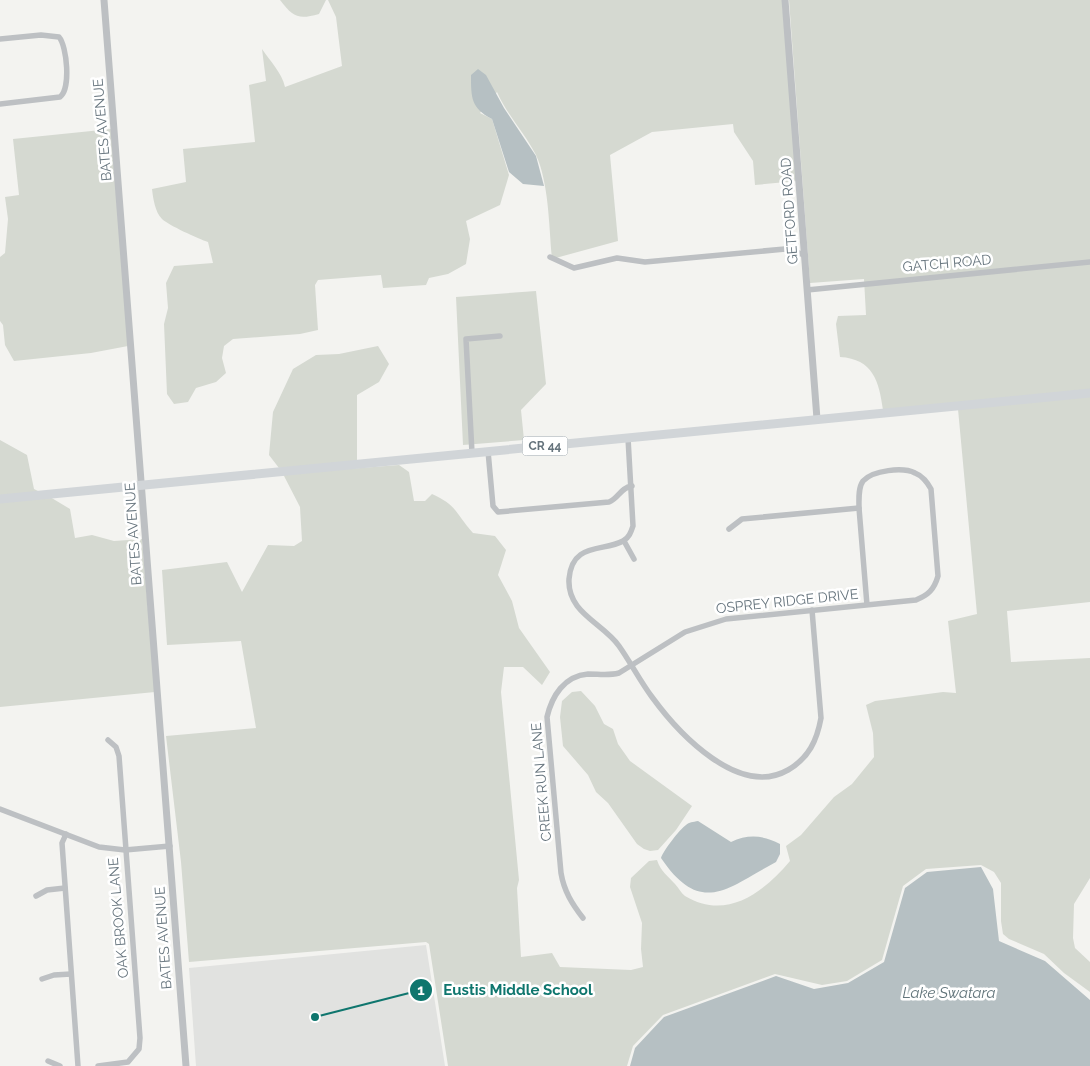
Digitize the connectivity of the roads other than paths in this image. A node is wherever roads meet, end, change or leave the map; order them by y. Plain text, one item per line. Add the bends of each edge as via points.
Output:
1 (104, 0) edge
2 (785, 0) edge
3 (0, 39) edge
4 (0, 104) edge
5 (805, 254) junction
6 (550, 256) dead end
7 (1090, 262) edge
8 (807, 290) junction
9 (500, 336) dead end
10 (1090, 392) edge
11 (817, 419) junction
12 (628, 438) junction
13 (488, 451) junction
14 (472, 453) junction
15 (141, 486) junction
16 (632, 486) junction
17 (0, 498) edge
18 (859, 508) junction
19 (729, 529) dead end
20 (624, 541) junction
21 (634, 559) dead end
22 (867, 605) junction
23 (812, 610) junction
24 (631, 667) junction
25 (108, 740) dead end
26 (0, 809) edge
27 (66, 834) junction
28 (170, 846) junction
29 (125, 850) junction
30 (65, 888) junction
31 (36, 896) dead end
32 (583, 918) dead end
33 (71, 974) junction
34 (42, 979) dead end
35 (48, 1061) dead end
36 (60, 1066) edge
37 (78, 1066) edge
38 (98, 1066) edge
39 (186, 1066) edge

1 - 15 street, BATES AVENUE
2 - 5 street, GETFORD ROAD
3 - 4 street via 41,34 59,37 65,52 66,84 65,93 60,97
5 - 6 street via 785,249 645,262 617,258 574,268
5 - 8 street, GETFORD ROAD
7 - 8 street, GATCH ROAD
8 - 11 street, GETFORD ROAD
9 - 14 street via 466,339
10 - 11 main road, CR 44
11 - 12 main road, CR 44
12 - 13 main road, CR 44
12 - 16 street
13 - 14 main road, CR 44
13 - 16 street via 493,506 498,512 610,501 623,489
14 - 15 main road, CR 44
15 - 17 main road, CR 44
15 - 28 street, BATES AVENUE
16 - 20 street via 633,526
18 - 19 street via 742,519
18 - 22 street, OSPREY RIDGE DRIVE
18 - 22 street, OSPREY RIDGE DRIVE via 863,482 872,475 906,470 917,473 931,489 938,576 935,587 916,600
20 - 21 street
20 - 24 street via 588,550 572,566 569,579 574,603 610,635
22 - 23 street, OSPREY RIDGE DRIVE
23 - 24 street, OSPREY RIDGE DRIVE via 726,618 706,624 685,632
23 - 24 street via 821,718 818,734 799,764 770,777 740,774 717,762 683,733 653,699
24 - 32 street, CREEK RUN LANE via 611,675 586,674 571,678 550,701 547,717 563,887
25 - 29 street, OAK BROOK LANE via 116,747 118,756
26 - 27 street
27 - 29 street via 99,847
27 - 30 street via 62,843
28 - 29 street
28 - 39 street, BATES AVENUE
29 - 38 street, OAK BROOK LANE via 139,1049 128,1062
30 - 31 street via 47,890
30 - 33 street
33 - 34 street
33 - 37 street
35 - 36 street

